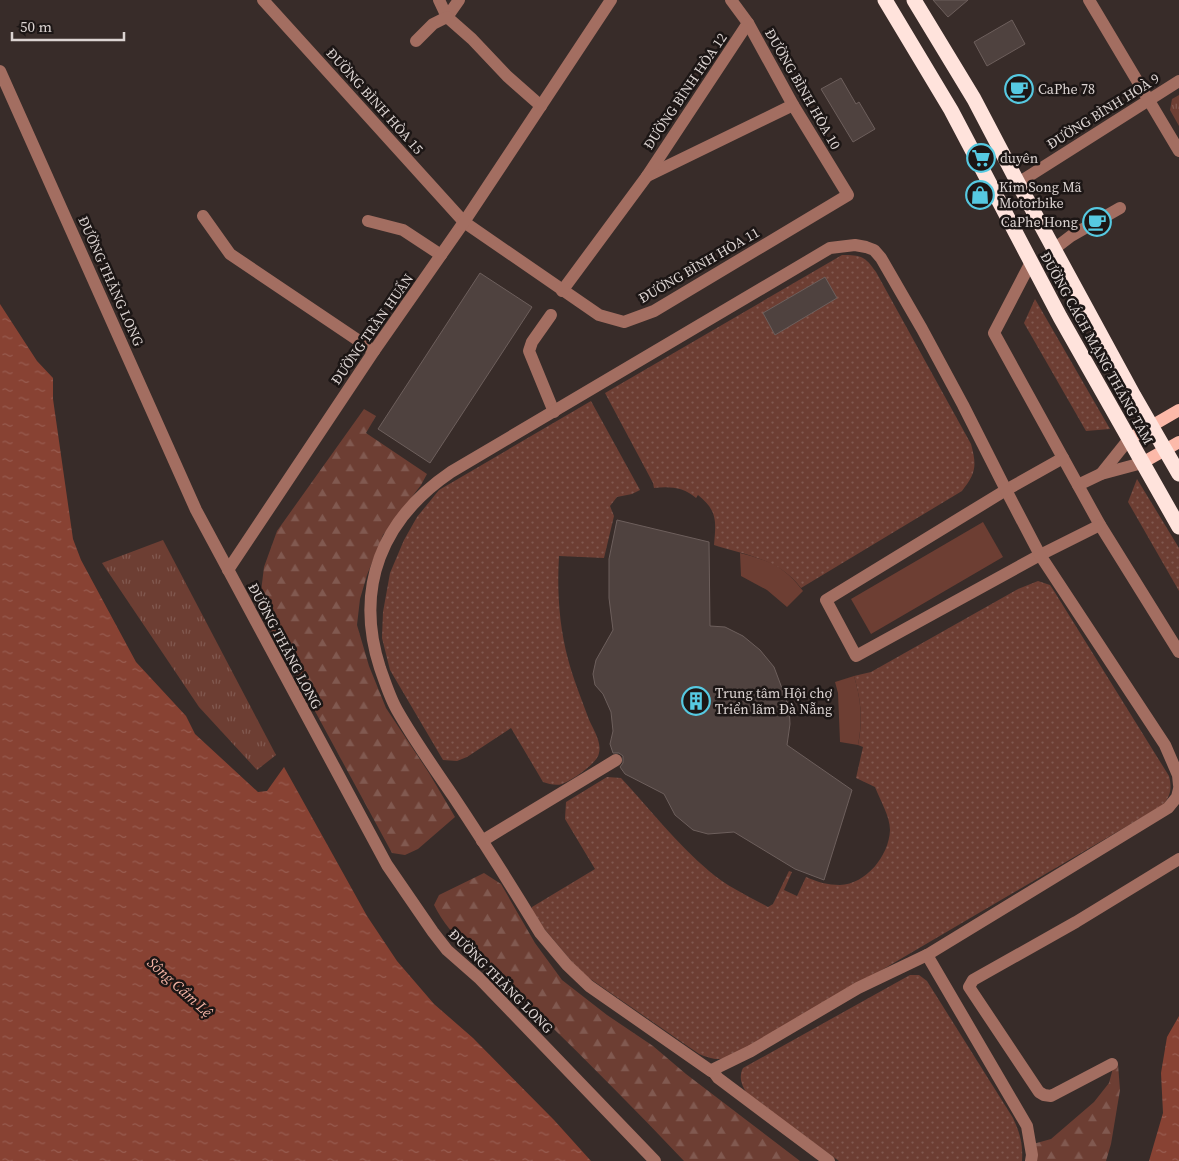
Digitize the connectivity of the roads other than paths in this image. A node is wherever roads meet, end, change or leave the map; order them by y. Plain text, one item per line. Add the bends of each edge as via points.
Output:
1 (263, 0) edge
2 (440, 0) edge
3 (459, 0) edge
4 (611, 0) edge
5 (731, 0) edge
6 (884, 0) edge
7 (914, 0) edge
8 (1089, 0) edge
9 (447, 17) junction
10 (748, 22) junction
11 (416, 41) dead end
12 (0, 71) edge
13 (1179, 81) edge
14 (1149, 99) junction
15 (793, 105) junction
16 (542, 106) junction
17 (1179, 151) edge
18 (647, 176) junction
19 (1018, 184) junction
20 (848, 195) joint
21 (1120, 208) dead end
22 (203, 216) dead end
23 (368, 220) dead end
24 (464, 222) junction
25 (1054, 249) junction
26 (442, 255) junction
27 (1031, 262) junction
28 (562, 290) junction
29 (551, 315) dead end
30 (374, 351) junction
31 (1179, 410) edge
32 (554, 412) junction
33 (1151, 426) junction
34 (1129, 439) junction
35 (1179, 442) edge
36 (1165, 450) junction
37 (1063, 458) junction
38 (1142, 463) junction
39 (1101, 474) junction
40 (1179, 474) edge
41 (1078, 485) junction
42 (1006, 490) junction
43 (1100, 525) junction
44 (1179, 528) edge
45 (1040, 555) junction
46 (228, 570) junction
47 (1179, 652) edge
48 (616, 760) dead end
49 (1179, 787) edge
50 (482, 841) junction
51 (1179, 859) edge
52 (927, 955) junction
53 (1112, 1064) dead end
54 (712, 1070) junction
55 (655, 1161) edge
56 (829, 1161) edge
57 (1031, 1161) edge

1 - 24 street, ĐƯỜNG BÌNH HÒA 15
2 - 9 street
3 - 9 street
4 - 16 street, ĐƯỜNG TRẦN HUẤN
5 - 10 street, ĐƯỜNG BÌNH HÒA 10
6 - 27 highway, ĐƯỜNG CÁCH MẠNG THÁNG TÁM via 951,110
7 - 19 highway, ĐƯỜNG CÁCH MẠNG THÁNG TÁM via 974,100
8 - 14 street
9 - 11 street via 432,24
9 - 16 street
10 - 15 street, ĐƯỜNG BÌNH HÒA 10
10 - 18 street, ĐƯỜNG BÌNH HÒA 12
12 - 46 street, ĐƯỜNG THĂNG LONG via 196,510
13 - 14 street, ĐƯỜNG BÌNH HOÀ 9
14 - 17 street
14 - 19 street, ĐƯỜNG BÌNH HOÀ 9
15 - 18 street, ĐƯỜNG BÌNH HÒA 12
15 - 20 street, ĐƯỜNG BÌNH HÒA 10
16 - 24 street, ĐƯỜNG TRẦN HUẤN
18 - 28 street, ĐƯỜNG BÌNH HÒA 12
19 - 25 highway, ĐƯỜNG CÁCH MẠNG THÁNG TÁM
20 - 28 street, ĐƯỜNG BÌNH HÒA 11 via 654,311 624,322 599,315
21 - 25 street
22 - 30 street via 230,254
23 - 26 street via 403,230
24 - 26 street, ĐƯỜNG TRẦN HUẤN
24 - 28 street, ĐƯỜNG BÌNH HÒA 11
25 - 33 highway, ĐƯỜNG CÁCH MẠNG THÁNG TÁM
26 - 30 street, ĐƯỜNG TRẦN HUẤN
27 - 34 highway, ĐƯỜNG CÁCH MẠNG THÁNG TÁM
27 - 37 street via 994,333
29 - 32 street via 529,351
30 - 46 street, ĐƯỜNG TRẦN HUẤN
31 - 33 main road
32 - 42 street via 830,248 855,245 874,250 890,271
32 - 50 street via 451,472 421,496 394,529 372,581 371,630 377,659 396,709
33 - 34 main road
33 - 36 highway, ĐƯỜNG CÁCH MẠNG THÁNG TÁM
34 - 38 highway, ĐƯỜNG CÁCH MẠNG THÁNG TÁM
34 - 39 street
35 - 36 main road
36 - 38 main road
36 - 40 highway, ĐƯỜNG CÁCH MẠNG THÁNG TÁM
37 - 41 street
37 - 42 street
38 - 39 street
38 - 44 highway, ĐƯỜNG CÁCH MẠNG THÁNG TÁM
39 - 41 street
41 - 43 street
42 - 45 street
42 - 45 street via 826,600 856,656
43 - 45 street
43 - 47 street
45 - 49 street via 1165,745 1175,767
46 - 55 street, ĐƯỜNG THĂNG LONG via 387,865 432,932
48 - 50 street
49 - 52 street via 1177,797 1168,808
50 - 54 street via 540,933 589,986
51 - 53 street via 970,983 969,987 1044,1095 1051,1096
52 - 54 street via 858,988
52 - 57 street via 1027,1126
54 - 56 street via 718,1078

